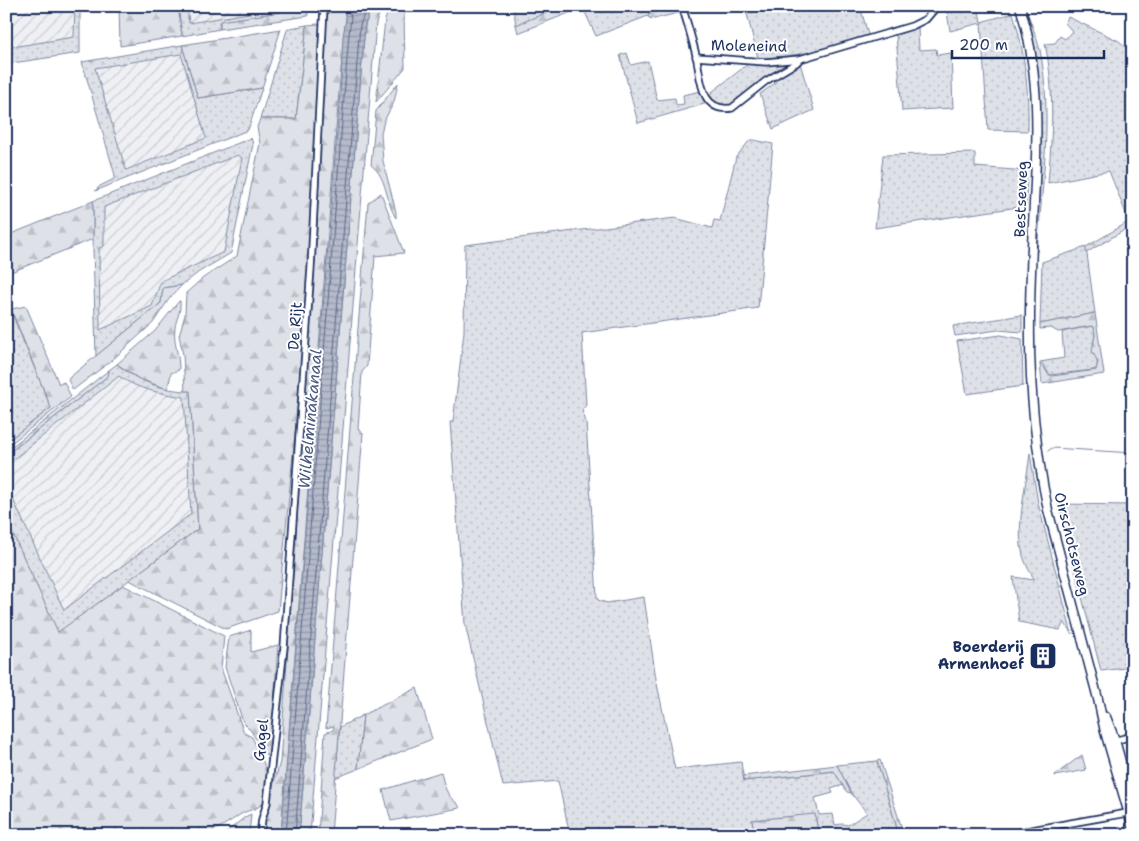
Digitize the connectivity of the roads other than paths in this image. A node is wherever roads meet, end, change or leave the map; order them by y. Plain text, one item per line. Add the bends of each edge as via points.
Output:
1 (324, 6) edge
2 (392, 6) edge
3 (682, 6) edge
4 (937, 6) edge
5 (1020, 6) edge
6 (385, 7) edge
7 (696, 57) junction
8 (800, 59) junction
9 (1031, 394) joint
10 (284, 647) joint
11 (1133, 736) edge
12 (1112, 741) junction
13 (1133, 805) edge
14 (1131, 813) edge
15 (1133, 828) edge
16 (260, 835) edge
17 (1004, 835) edge

1 - 10 street, De Rijt via 311,268
2 - 6 street
3 - 7 street
4 - 8 street, Moleneind via 926,19 912,26
5 - 9 main road, Bestseweg via 1036,82
7 - 8 street, Moleneind via 766,62
7 - 8 street, Moleneind via 703,91 718,108 725,109 732,108
9 - 12 main road, Oirschotseweg via 1048,510
10 - 16 street, Gagel via 267,803
11 - 12 street
12 - 13 main road, Oirschotseweg
12 - 14 main road, Oirschotseweg
14 - 15 main road, Oirschotseweg
14 - 17 street

